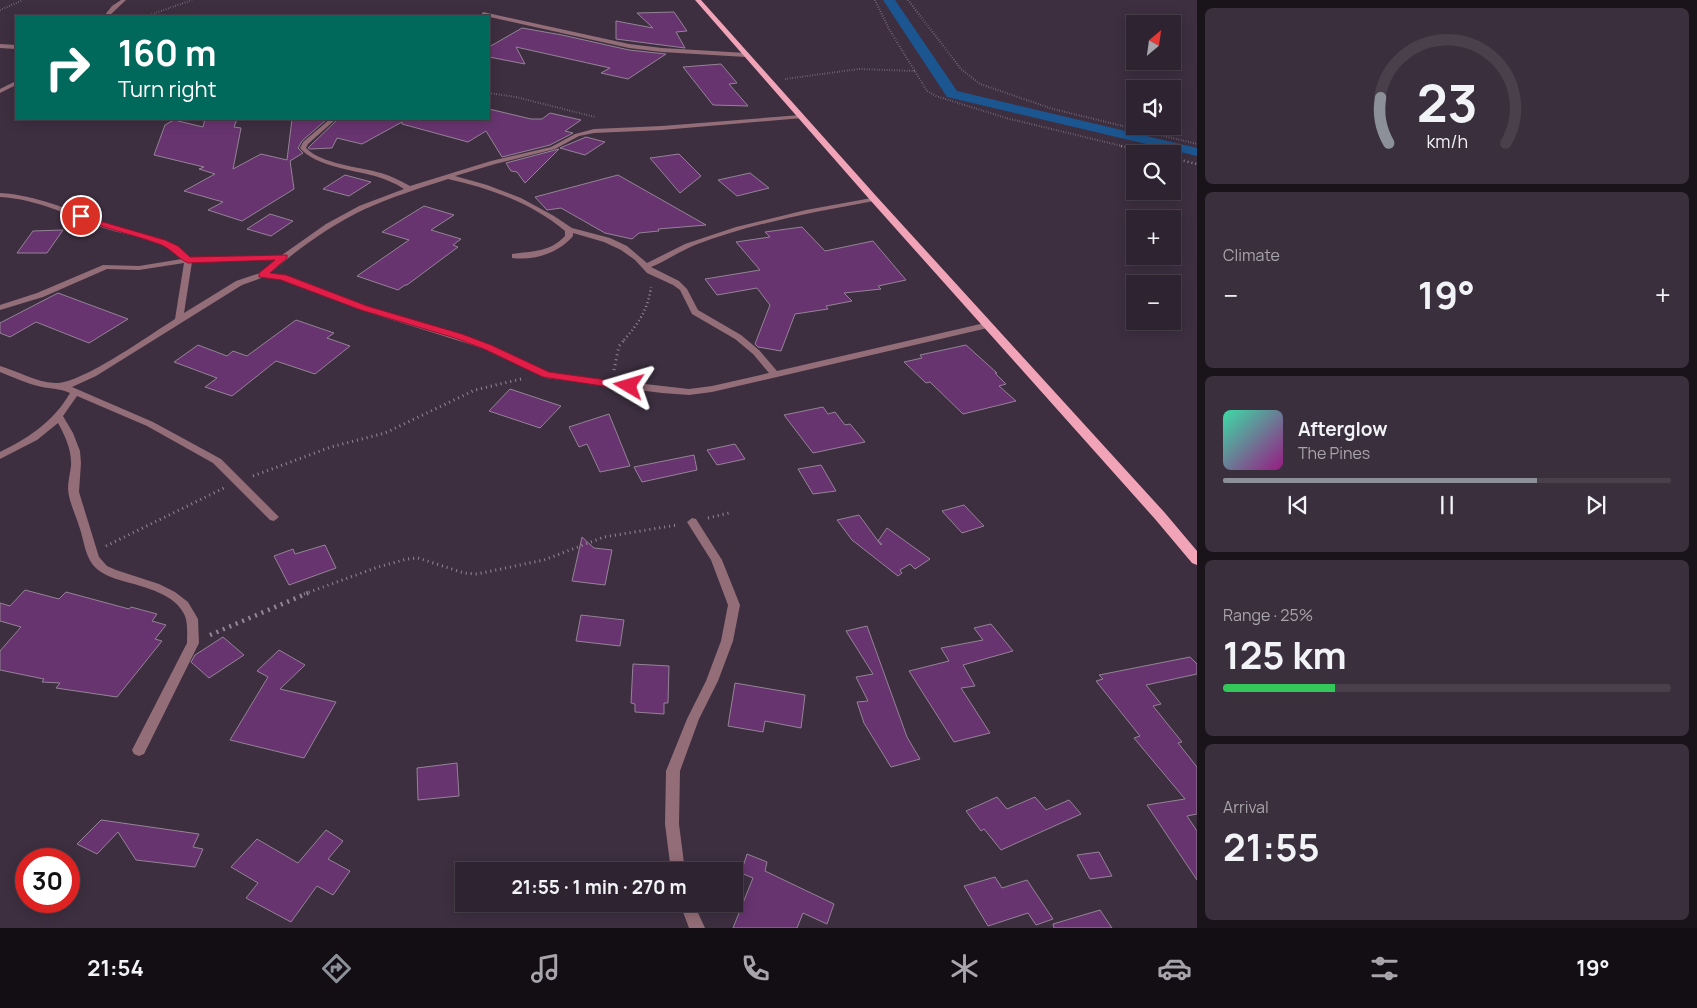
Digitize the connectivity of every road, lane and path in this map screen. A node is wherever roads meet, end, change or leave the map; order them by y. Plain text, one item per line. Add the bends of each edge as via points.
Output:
1 (23, 0) edge
2 (124, 0) edge
3 (192, 0) edge
4 (698, 0) edge
5 (874, 0) edge
6 (908, 0) edge
7 (0, 10) edge
8 (483, 14) dead end
9 (107, 15) edge
10 (150, 15) edge
11 (488, 15) edge
12 (490, 16) edge
13 (0, 46) edge
14 (15, 47) edge
15 (746, 55) junction
16 (915, 71) junction
17 (770, 82) junction
18 (15, 84) edge
19 (0, 91) edge
20 (490, 93) edge
21 (597, 117) dead end
22 (801, 117) junction
23 (332, 120) edge
24 (1197, 144) edge
25 (1126, 147) edge
26 (1181, 160) edge
27 (1197, 164) edge
28 (448, 177) junction
29 (409, 189) junction
30 (0, 195) edge
31 (874, 199) junction
32 (569, 230) junction
33 (515, 256) dead end
34 (284, 257) junction
35 (188, 260) junction
36 (648, 268) junction
37 (263, 275) junction
38 (0, 308) edge
39 (179, 321) junction
40 (988, 325) junction
41 (0, 369) edge
42 (774, 374) junction
43 (546, 375) junction
44 (611, 384) junction
45 (62, 386) junction
46 (75, 392) junction
47 (59, 417) junction
48 (0, 456) edge
49 (240, 481) junction
50 (728, 513) dead end
51 (274, 517) dead end
52 (692, 522) junction
53 (92, 553) junction
54 (1197, 560) edge
55 (193, 642) junction
56 (139, 750) dead end
57 (677, 862) edge
58 (690, 912) edge
59 (697, 928) edge

1 - 7 path
2 - 9 street
3 - 10 path
4 - 15 main road
5 - 16 path
6 - 24 path via 970,78 980,84 1053,109
8 - 11 street
12 - 15 street via 629,46
13 - 14 street
15 - 17 main road
16 - 17 path via 859,69
16 - 25 path via 928,91 948,101
17 - 22 main road
18 - 19 street
20 - 21 path via 538,101
22 - 28 street via 585,132 553,148 511,157
22 - 31 main road
23 - 29 street via 305,143 304,152 380,175
26 - 27 path
28 - 29 street
28 - 32 street via 495,188 518,198
29 - 34 street via 362,208
30 - 35 street via 25,197 63,207 100,224 162,242
31 - 36 street via 826,207 733,231 686,246
31 - 40 main road
32 - 33 street via 569,236 563,243 548,252
32 - 36 street via 624,248
34 - 35 street
34 - 37 street
35 - 38 street via 139,268 101,268 40,295
35 - 39 street
36 - 42 street via 676,283 683,289 695,312 738,337
36 - 44 path via 651,281 649,301 640,322 619,346
37 - 39 street via 239,283
37 - 43 street via 283,277 364,308 459,336
39 - 45 street via 93,374
40 - 42 street
40 - 54 main road
41 - 45 street via 26,379
42 - 44 street via 689,392
43 - 44 street
43 - 49 path via 476,390 385,433 331,447
45 - 46 street
46 - 47 street
46 - 49 street via 150,424 217,461
47 - 48 street via 30,440
47 - 53 street via 76,453 73,486 76,505
49 - 51 street
49 - 53 path
50 - 52 path
52 - 55 path via 604,537 544,560 477,574 418,558 407,559 298,596
52 - 57 street via 722,571 734,605 727,641 712,681 692,719 673,772 672,824
53 - 55 street via 106,570 157,588 177,600 189,613
55 - 56 street
58 - 59 street

